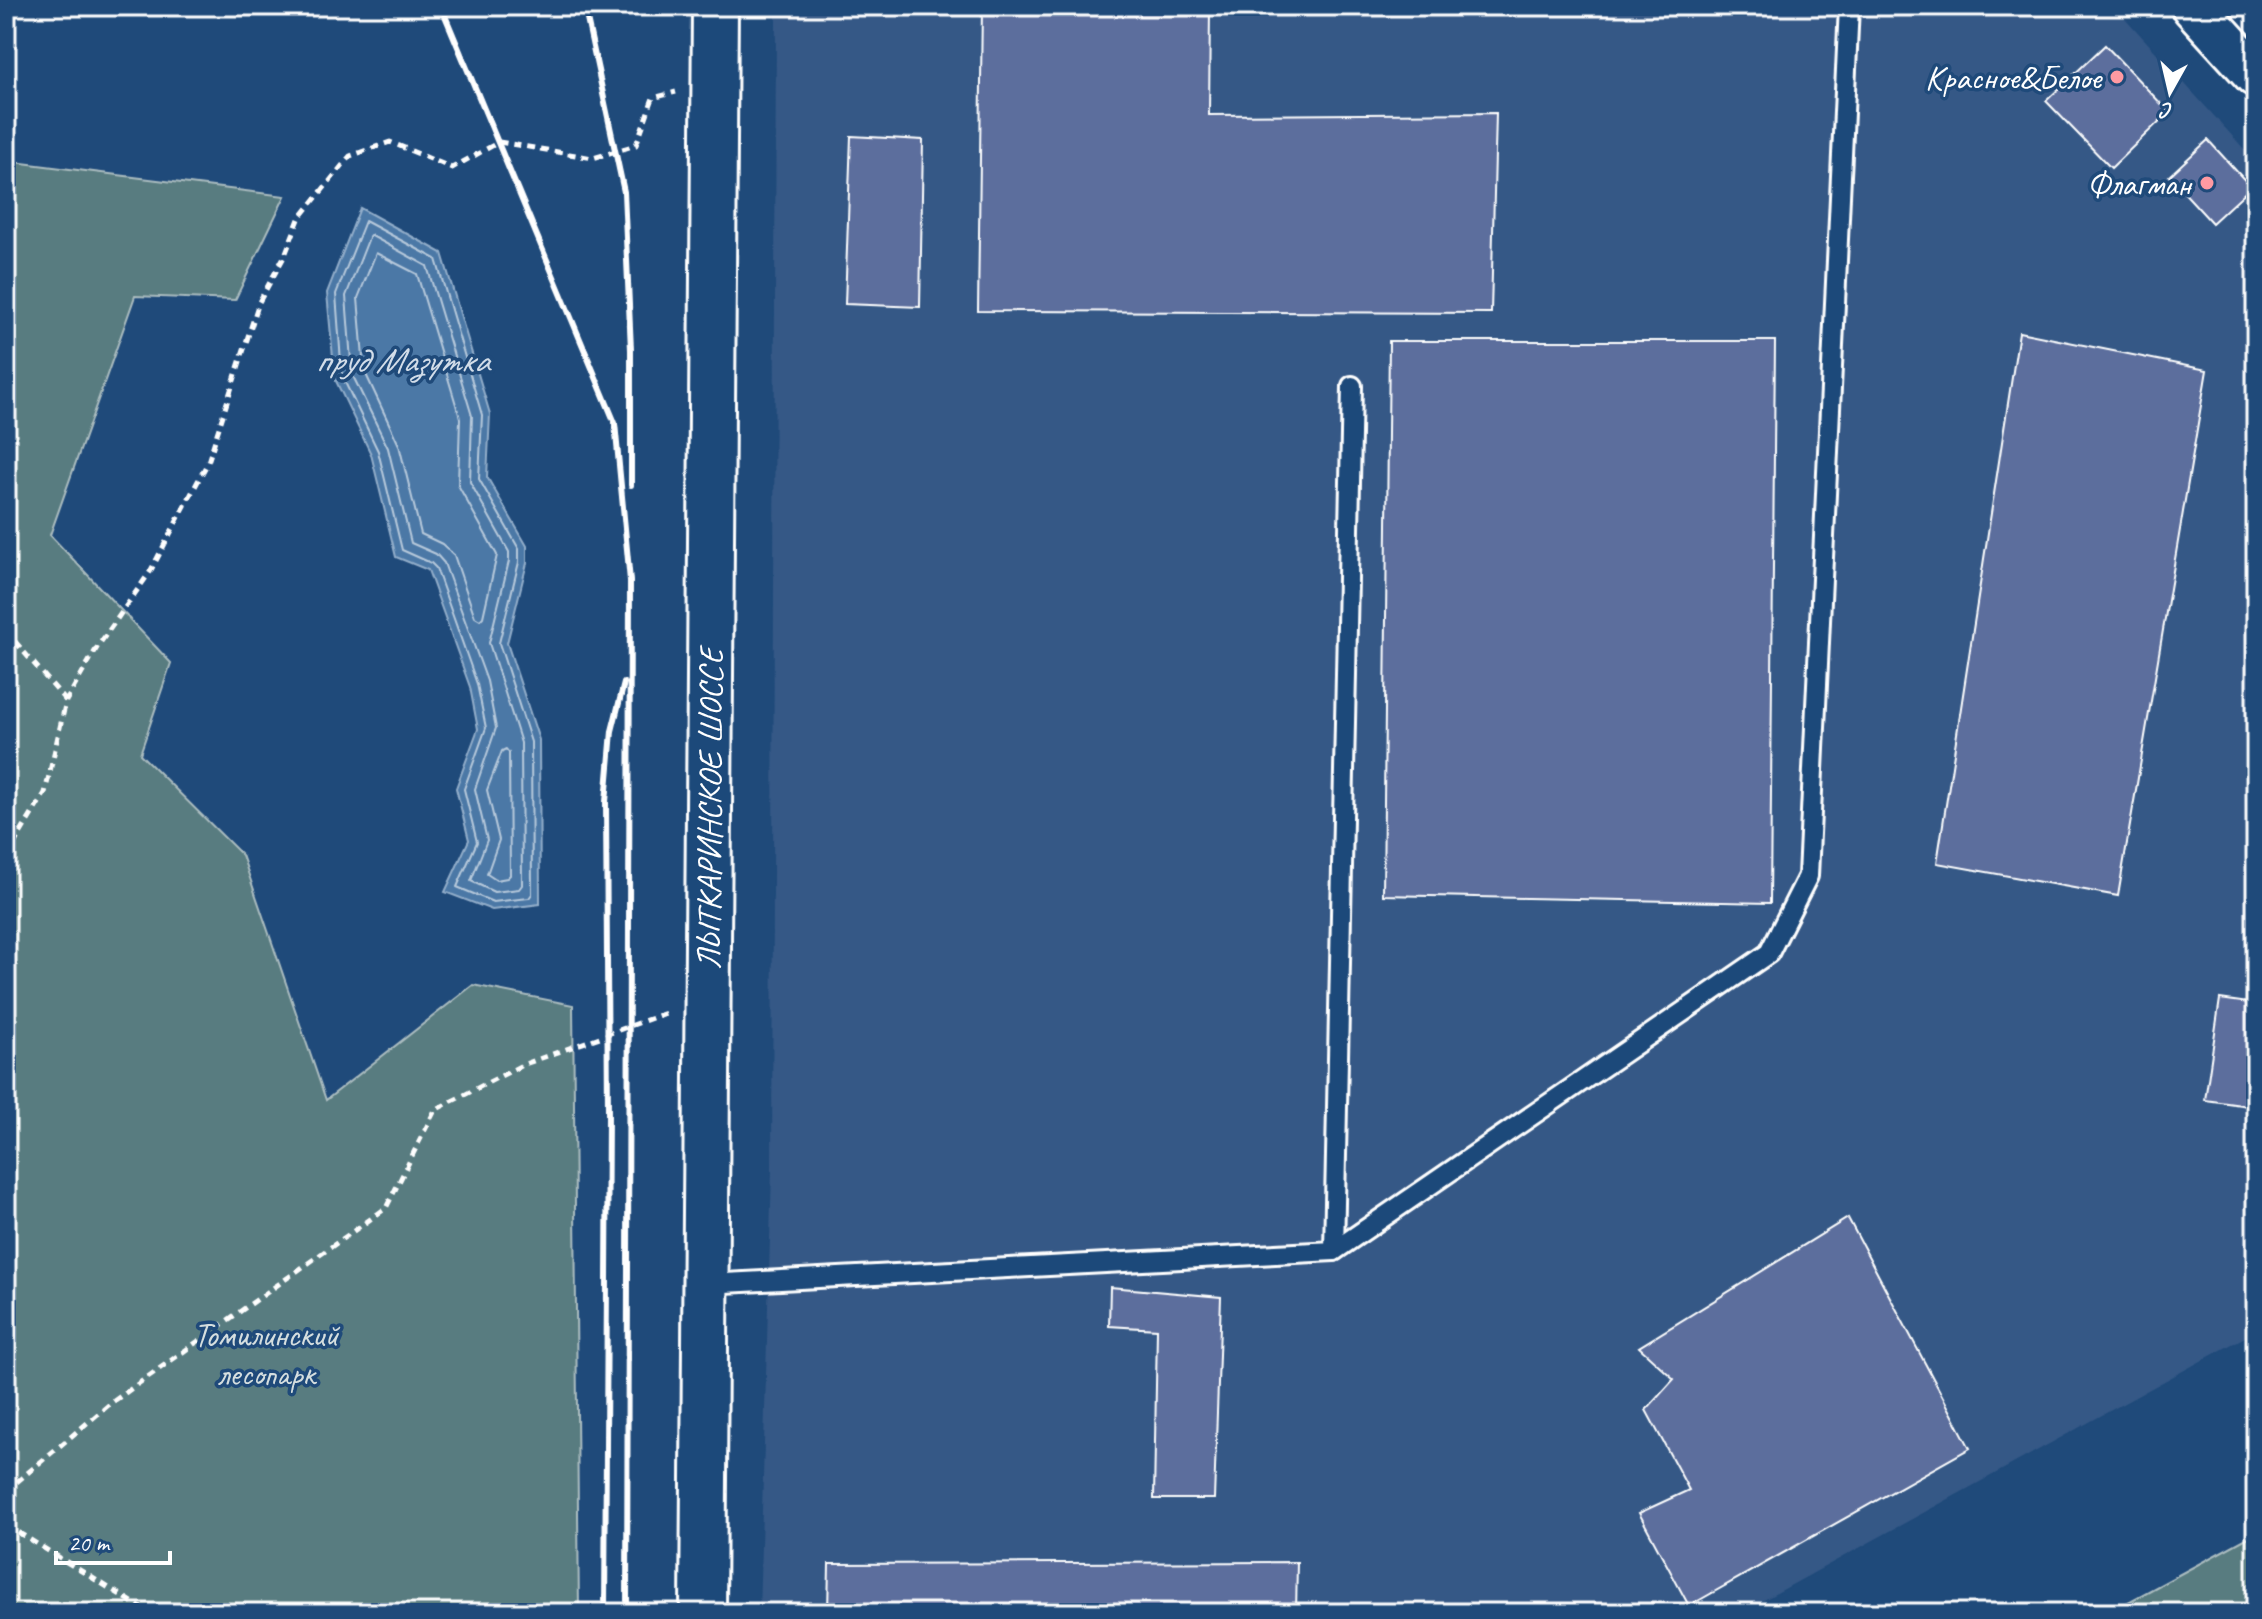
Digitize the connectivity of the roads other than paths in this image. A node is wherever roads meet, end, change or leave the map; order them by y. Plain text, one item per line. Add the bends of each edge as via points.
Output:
1 (715, 6) edge
2 (1849, 6) edge
3 (2193, 6) edge
4 (2256, 75) edge
5 (1352, 386) dead end
6 (1334, 1251) junction
7 (705, 1284) junction
8 (703, 1613) edge

1 - 7 main road, ЛЫТКАРИНСКОЕ ШОССЕ
2 - 6 lane via 1808,876 1769,953
3 - 4 street
5 - 6 lane
6 - 7 lane
7 - 8 main road, ЛЫТКАРИНСКОЕ ШОССЕ

